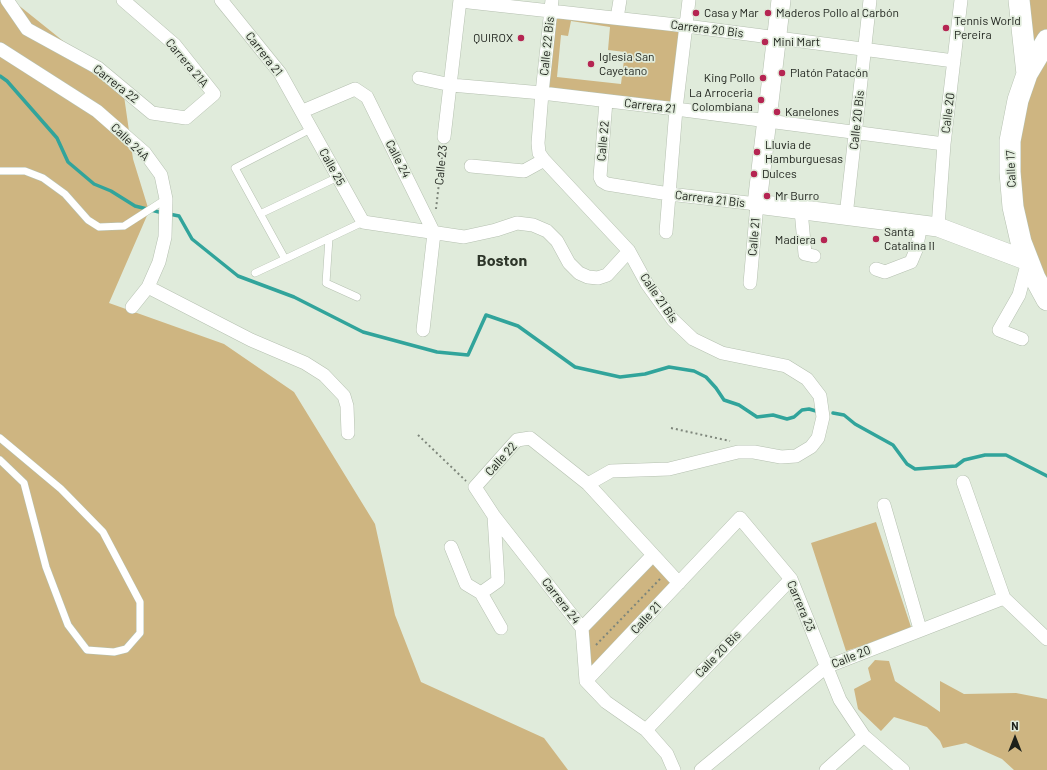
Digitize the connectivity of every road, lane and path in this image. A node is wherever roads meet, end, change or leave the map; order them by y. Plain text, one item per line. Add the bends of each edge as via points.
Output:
1 (7, 0) edge
2 (123, 0) edge
3 (221, 0) edge
4 (460, 0) edge
5 (620, 0) edge
6 (689, 0) edge
7 (781, 0) edge
8 (870, 0) edge
9 (961, 0) edge
10 (1020, 0) edge
11 (552, 5) edge
12 (617, 18) junction
13 (686, 26) junction
14 (776, 38) junction
15 (1047, 40) edge
16 (0, 49) edge
17 (864, 49) junction
18 (954, 61) junction
19 (1027, 74) junction
20 (419, 78) dead end
21 (451, 85) junction
22 (542, 93) junction
23 (214, 94) joint
24 (606, 101) junction
25 (676, 109) junction
26 (303, 111) junction
27 (766, 122) junction
28 (311, 129) junction
29 (856, 133) junction
30 (444, 137) joint
31 (944, 144) junction
32 (544, 160) junction
33 (471, 166) dead end
34 (0, 170) edge
35 (338, 177) junction
36 (602, 181) joint
37 (669, 194) junction
38 (166, 199) junction
39 (756, 204) junction
40 (801, 210) junction
41 (260, 214) junction
42 (846, 216) junction
43 (363, 222) junction
44 (929, 226) junction
45 (666, 232) dead end
46 (434, 233) junction
47 (329, 238) junction
48 (629, 251) junction
49 (814, 256) dead end
50 (285, 258) junction
51 (1028, 261) junction
52 (876, 269) dead end
53 (255, 273) dead end
54 (750, 283) dead end
55 (148, 287) junction
56 (357, 297) dead end
57 (1047, 300) edge
58 (132, 307) dead end
59 (423, 330) dead end
60 (1022, 339) dead end
61 (671, 428) dead end
62 (348, 433) dead end
63 (418, 435) dead end
64 (0, 438) edge
65 (731, 441) dead end
66 (0, 460) edge
67 (963, 482) dead end
68 (588, 484) junction
69 (475, 487) junction
70 (884, 504) dead end
71 (494, 516) junction
72 (451, 547) dead end
73 (652, 556) junction
74 (668, 571) junction
75 (791, 579) junction
76 (679, 583) junction
77 (481, 593) junction
78 (1004, 598) junction
79 (501, 628) dead end
80 (582, 628) junction
81 (920, 630) junction
82 (1047, 639) edge
83 (584, 657) junction
84 (826, 667) junction
85 (586, 681) junction
86 (646, 730) junction
87 (864, 736) junction
88 (674, 770) edge
89 (701, 770) edge
90 (826, 770) edge
91 (903, 770) edge

1 - 23 street, Carrera 22 via 27,29 98,68 152,113 186,118
2 - 23 street, Carrera 21A via 175,45
3 - 26 street, Carrera 21 via 280,72
4 - 11 street, Carrera 20 Bis
4 - 21 street, Calle 23
5 - 12 street
6 - 13 street
7 - 14 main road, Calle 21
8 - 17 street, Calle 20 Bis
9 - 18 street, Calle 20
10 - 19 main road
11 - 12 street, Carrera 20 Bis
11 - 22 street, Calle 22 Bis
12 - 13 street, Carrera 20 Bis
13 - 14 street, Carrera 20 Bis
13 - 25 street
14 - 17 street, Carrera 20 Bis
14 - 27 main road, Calle 21
15 - 19 main road, Calle 17
16 - 38 street, Calle 24A via 97,111 145,153 161,175
17 - 18 street, Carrera 20 Bis
17 - 29 street, Calle 20 Bis
18 - 31 street, Calle 20
19 - 51 main road, Calle 17 via 1018,100 1010,140 1010,172 1013,207
20 - 21 street, Carrera 21
21 - 22 street, Carrera 21
21 - 30 street, Calle 23
22 - 24 street, Carrera 21
22 - 32 street, Calle 22 Bis via 538,143 539,153
24 - 25 street, Carrera 21
24 - 36 street, Calle 22 via 600,177
25 - 27 street, Carrera 21
25 - 37 street
26 - 28 street, Calle 25
26 - 46 street, Calle 24 via 355,89 367,97
27 - 29 street, Carrera 21
27 - 39 main road, Calle 21
28 - 35 street, Calle 25
28 - 41 lane via 235,168
29 - 31 street, Carrera 21
29 - 42 street, Calle 20 Bis
30 - 46 path, Calle 23
31 - 44 street, Calle 20
32 - 33 street via 524,171
32 - 48 street, Calle 21 Bis
34 - 38 lane via 25,171 43,178 65,194 88,220 99,227 124,226
35 - 41 lane
35 - 43 street, Calle 25
36 - 37 street, Carrera 21 Bis
37 - 39 street, Carrera 21 Bis
37 - 45 street
38 - 55 street, Calle 24A via 165,237 159,262
39 - 40 main road, Carrera 21 Bis
39 - 54 street, Calle 21
40 - 42 main road, Carrera 21 Bis
40 - 49 street via 805,254
41 - 50 lane
42 - 44 main road, Carrera 21 Bis
43 - 46 street
43 - 47 lane
44 - 51 main road, Carrera 21 Bis
44 - 52 street, Calle 20 via 911,262 885,272
46 - 48 street via 464,237 517,223 533,225 547,231 557,241 569,263 579,274 598,278 607,275
46 - 59 street
47 - 50 lane
47 - 56 lane via 326,283
48 - 68 street, Calle 21 Bis via 647,284 679,327 702,345 722,353 770,361 794,369 812,384 820,396 823,417 818,438 811,447 796,456 781,457 738,452 669,469 611,471
50 - 53 lane
51 - 57 main road, Calle 17
51 - 60 street via 1019,295 999,330
55 - 58 street, Calle 24A
55 - 62 street via 251,340 305,363 324,376 344,396
61 - 65 path
63 - 69 path via 464,480
64 - 66 lane via 61,489 103,532 140,602 140,633 126,648 114,652 87,650 68,625 46,567 24,483
67 - 78 street
68 - 69 street, Calle 22 via 530,438 517,440
68 - 73 street
69 - 71 street, Carrera 24
70 - 81 street
71 - 77 street via 498,580
71 - 80 street, Carrera 24
72 - 77 street via 466,584
73 - 74 street
73 - 80 street
74 - 76 street
74 - 83 path
75 - 76 street, Carrera 23 via 740,518
75 - 84 street, Carrera 23
75 - 86 street, Calle 20 Bis
76 - 85 street, Calle 21
77 - 79 street
78 - 81 street, Calle 20
78 - 82 street
80 - 83 street, Carrera 24
81 - 84 street, Calle 20
83 - 85 street, Carrera 24
84 - 87 street, Carrera 23 via 840,700
84 - 89 street, Calle 20
85 - 86 street via 606,702
86 - 88 street via 667,754
87 - 90 street
87 - 91 street, Carrera 23

